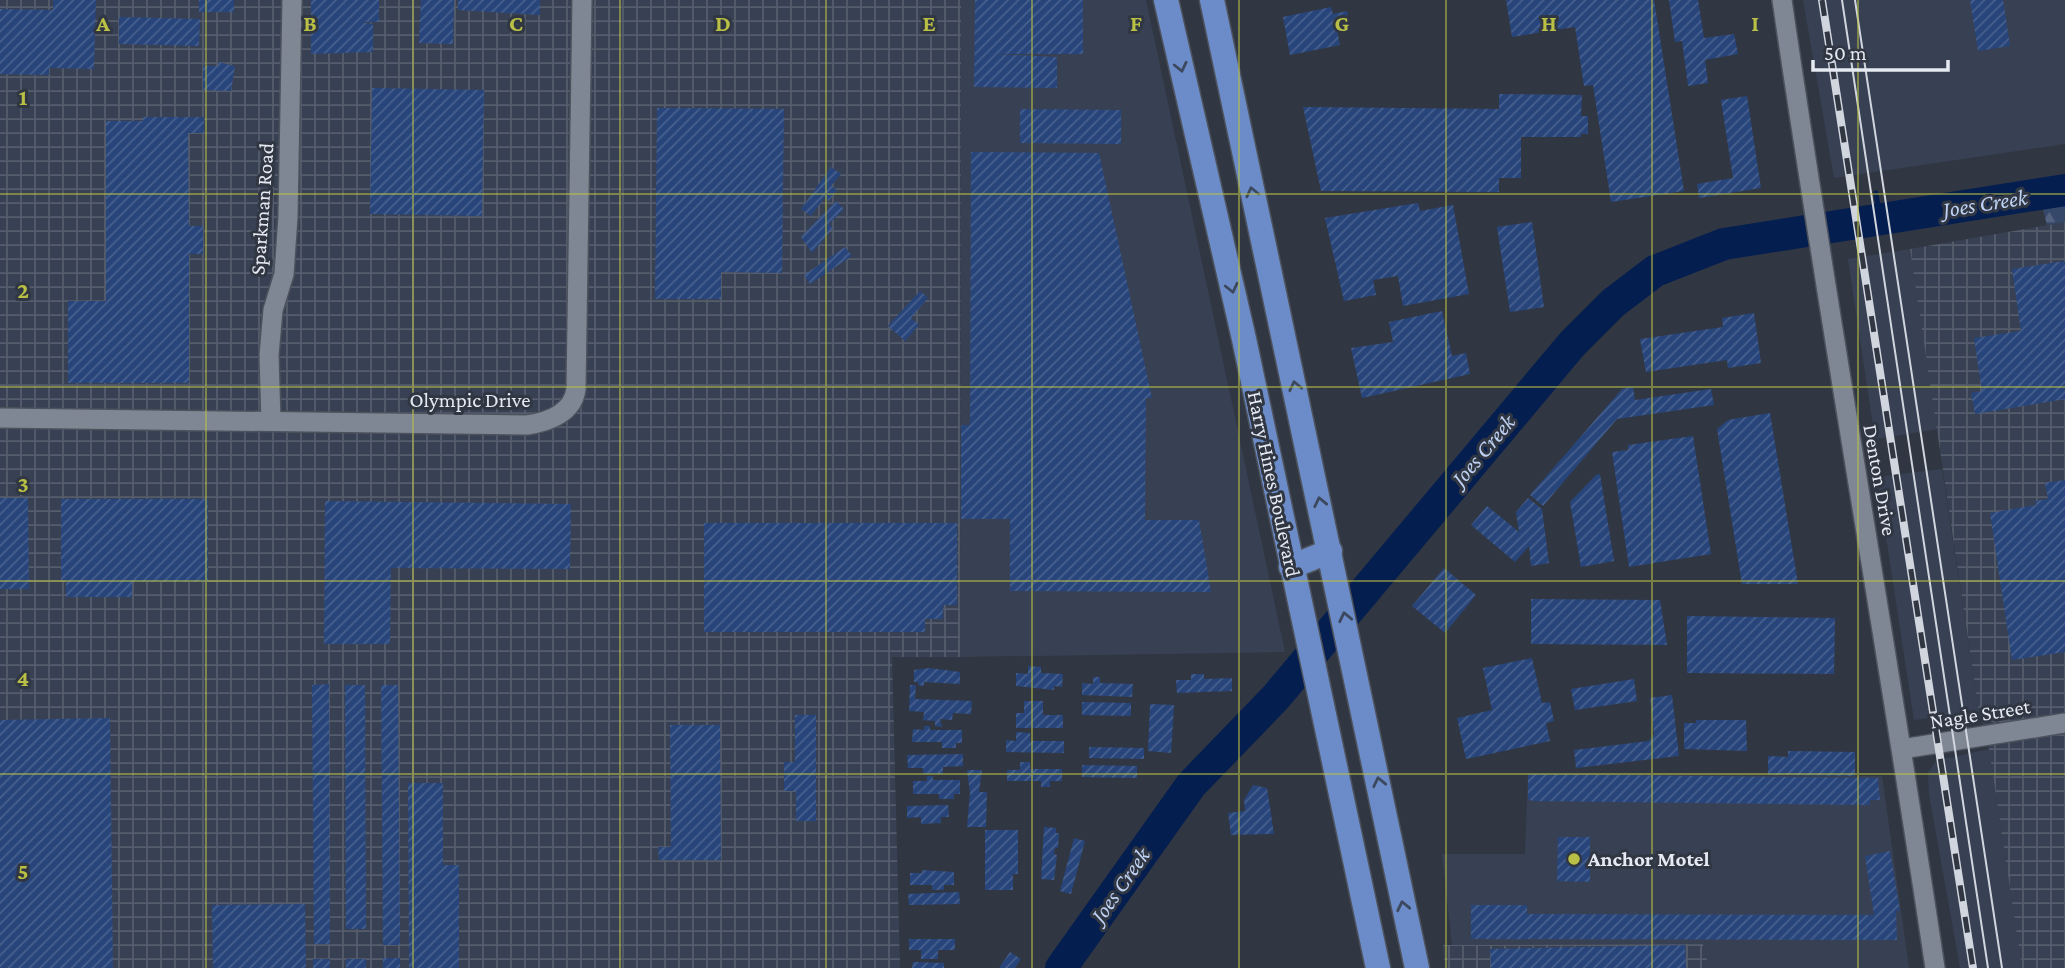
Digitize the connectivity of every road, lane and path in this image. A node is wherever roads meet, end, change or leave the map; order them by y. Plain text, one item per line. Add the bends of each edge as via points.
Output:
1 (292, 0) edge
2 (582, 0) edge
3 (1166, 0) edge
4 (1212, 0) edge
5 (1783, 0) edge
6 (1283, 330) junction
7 (1244, 339) junction
8 (0, 418) edge
9 (271, 421) junction
10 (1332, 557) junction
11 (1291, 566) junction
12 (2065, 723) edge
13 (1902, 749) junction
14 (1393, 849) junction
15 (1356, 857) junction
16 (1378, 968) edge
17 (1417, 968) edge
18 (1935, 968) edge

1 - 9 street, Sparkman Road via 288,216 284,274 273,310 269,355
2 - 9 street, Olympic Drive via 576,389 572,402 552,418 527,425
3 -> 7 main road, Harry Hines Boulevard
6 -> 4 main road, Harry Hines Boulevard
5 - 13 street, Denton Drive via 1822,271
6 - 7 main road
10 -> 6 main road, Harry Hines Boulevard
7 - 11 main road, Harry Hines Boulevard
8 - 9 street, Olympic Drive
10 - 11 main road
14 -> 10 main road, Harry Hines Boulevard
11 - 15 main road, Harry Hines Boulevard
12 - 13 street, Nagle Street
13 - 18 street, Denton Drive
14 - 15 main road
17 -> 14 main road, Harry Hines Boulevard
15 - 16 main road, Harry Hines Boulevard

